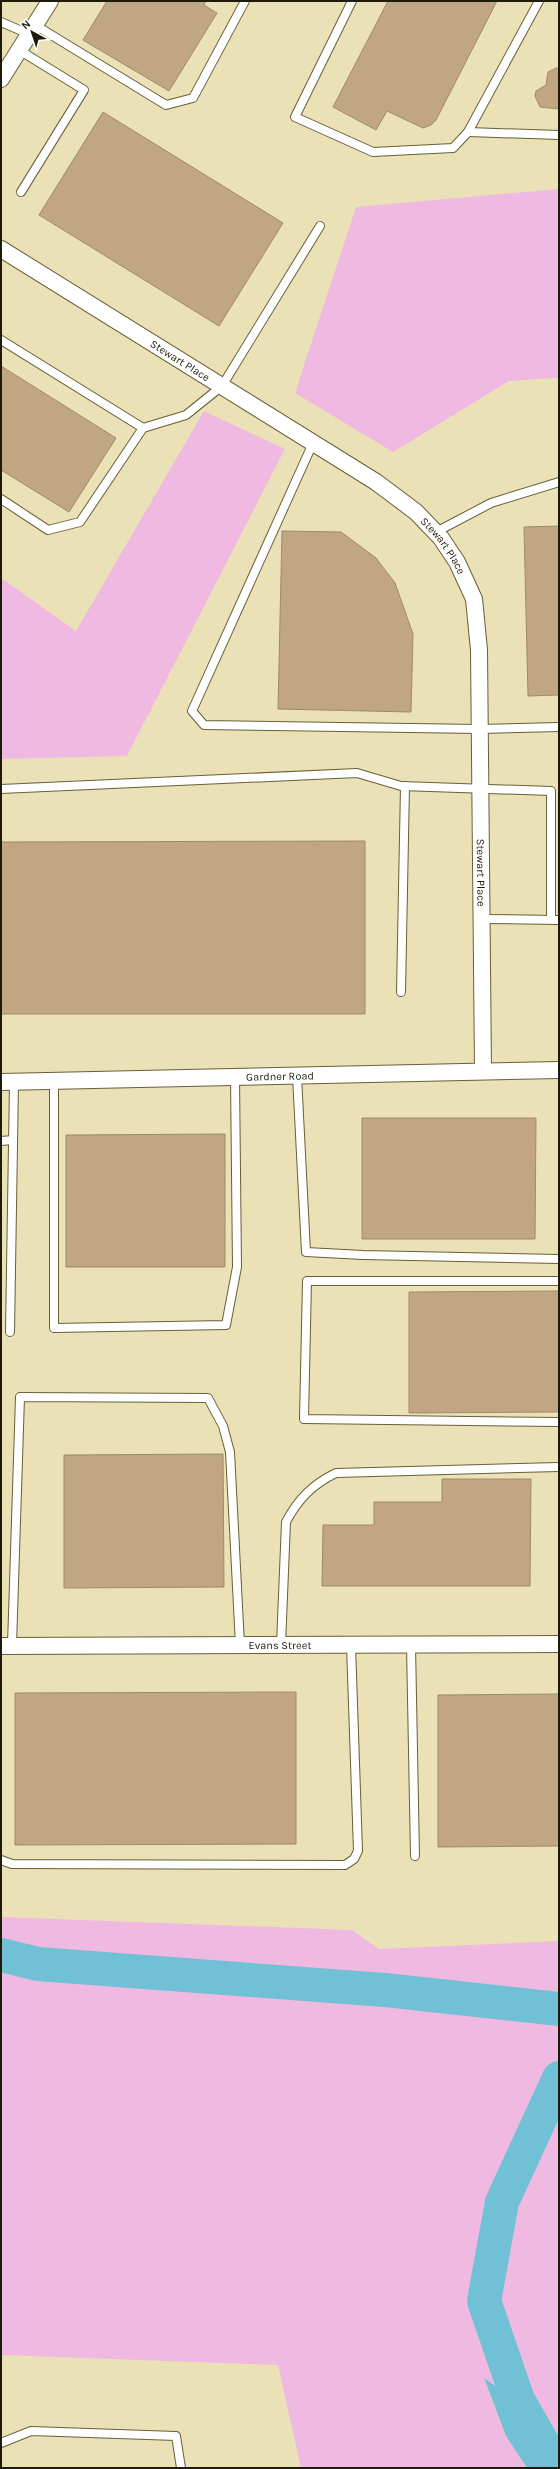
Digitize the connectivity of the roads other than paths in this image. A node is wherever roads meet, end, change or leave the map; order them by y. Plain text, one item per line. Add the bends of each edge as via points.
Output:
1 (50, 1) edge
2 (245, 1) edge
3 (352, 1) edge
4 (539, 1) edge
5 (1, 22) edge
6 (32, 30) junction
7 (19, 50) junction
8 (1, 79) edge
9 (468, 132) junction
10 (559, 135) edge
11 (21, 192) dead end
12 (320, 226) dead end
13 (1, 249) edge
14 (1, 340) edge
15 (222, 386) junction
16 (143, 428) junction
17 (313, 443) junction
18 (559, 482) edge
19 (1, 499) edge
20 (436, 532) junction
21 (559, 727) edge
22 (480, 729) junction
23 (405, 786) junction
24 (481, 788) junction
25 (1, 789) edge
26 (482, 919) junction
27 (555, 919) edge
28 (401, 992) dead end
29 (559, 1070) edge
30 (483, 1071) junction
31 (297, 1076) junction
32 (235, 1077) junction
33 (8, 1082) edge
34 (54, 1082) junction
35 (13, 1140) junction
36 (1, 1142) edge
37 (559, 1259) edge
38 (559, 1281) edge
39 (10, 1332) dead end
40 (559, 1422) edge
41 (559, 1468) edge
42 (559, 1644) edge
43 (240, 1645) junction
44 (281, 1645) junction
45 (350, 1645) junction
46 (411, 1645) junction
47 (7, 1646) edge
48 (415, 1856) dead end
49 (1, 1860) edge
50 (1, 2443) edge
51 (181, 2468) edge

1 - 6 street
2 - 6 lane via 193,98 166,105
3 - 9 lane via 295,117 373,152 453,148
4 - 9 lane
5 - 6 lane
6 - 7 street
7 - 8 street
7 - 11 lane via 84,90
9 - 10 lane
12 - 15 lane
13 - 15 street, Stewart Place
14 - 16 lane
15 - 16 lane via 186,415
15 - 17 street, Stewart Place
16 - 19 lane via 80,522 48,530
17 - 20 street, Stewart Place via 376,482 416,512
17 - 22 lane via 192,711 204,725
18 - 20 lane via 491,502
20 - 22 street, Stewart Place via 457,562 474,599 479,650
21 - 22 lane
22 - 24 street, Stewart Place
23 - 24 lane
23 - 25 lane via 357,773
23 - 28 lane
24 - 26 street, Stewart Place
24 - 27 lane via 551,791
26 - 27 lane
26 - 30 street, Stewart Place
29 - 30 street, Gardner Road
30 - 31 street, Gardner Road
31 - 32 street, Gardner Road
31 - 37 lane via 306,1252
32 - 34 street, Gardner Road
32 - 34 lane via 237,1267 226,1325 54,1328
33 - 34 street, Gardner Road
33 - 35 lane
35 - 36 lane
35 - 39 lane
38 - 40 lane via 307,1281 304,1419
41 - 44 lane via 336,1473 323,1480 295,1504 286,1522
42 - 46 street, Evans Street
43 - 44 street, Evans Street
43 - 47 street, Evans Street
43 - 47 lane via 230,1452 222,1426 208,1398 20,1397
44 - 45 street, Evans Street
45 - 46 street, Evans Street
45 - 49 lane via 358,1851 354,1859 345,1865 12,1864
46 - 48 lane
50 - 51 lane via 31,2431 176,2436

